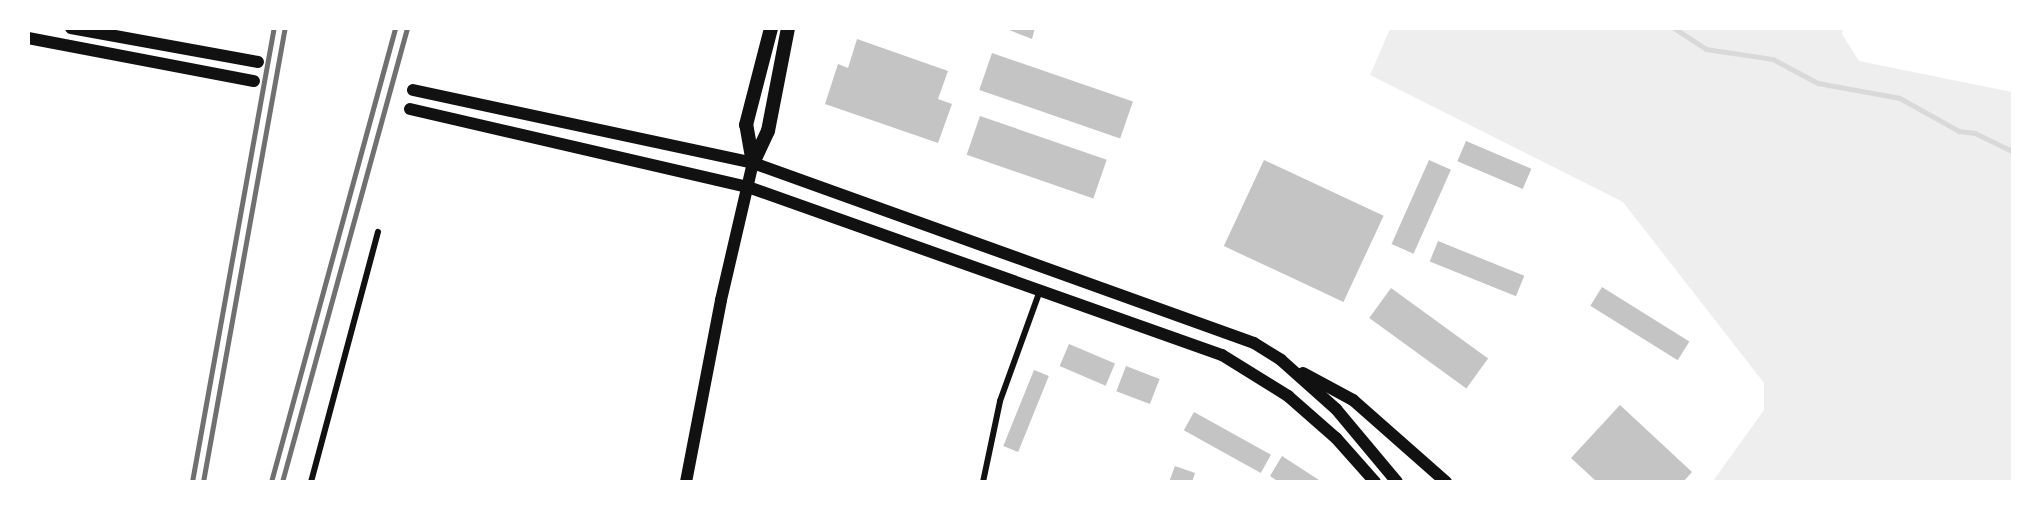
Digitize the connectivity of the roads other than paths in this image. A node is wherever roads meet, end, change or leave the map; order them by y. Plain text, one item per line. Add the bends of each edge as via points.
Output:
1 (71, 28) edge
2 (771, 28) edge
3 (788, 28) edge
4 (28, 38) edge
5 (258, 62) dead end
6 (254, 81) dead end
7 (413, 90) dead end
8 (410, 109) dead end
9 (753, 163) junction
10 (748, 187) junction
11 (378, 232) dead end
12 (1040, 293) junction
13 (1281, 360) junction
14 (311, 482) edge
15 (686, 482) edge
16 (983, 482) edge
17 (1375, 482) edge
18 (1397, 482) edge
19 (1446, 482) edge

1 - 5 main road
2 - 9 main road via 746,124
3 - 9 main road via 768,131
4 - 6 main road
7 - 9 main road
8 - 10 main road
9 - 10 main road
9 - 13 main road via 1254,343
10 - 12 main road
10 - 15 main road
11 - 14 street
12 - 16 street via 1000,401
12 - 17 main road via 1222,355 1248,368 1336,438
13 - 18 main road via 1336,409
13 - 19 main road via 1353,400

